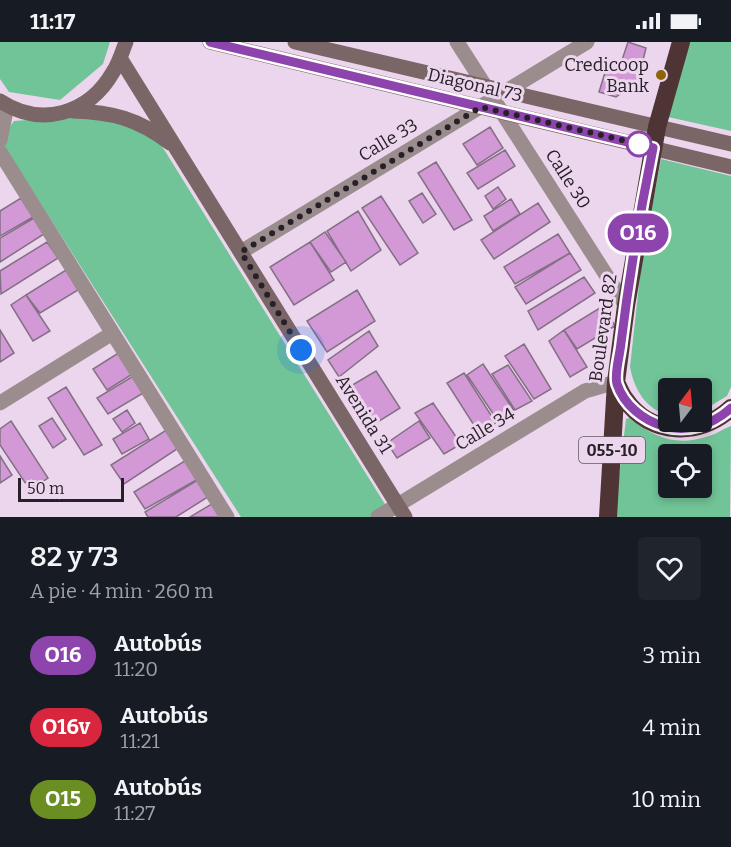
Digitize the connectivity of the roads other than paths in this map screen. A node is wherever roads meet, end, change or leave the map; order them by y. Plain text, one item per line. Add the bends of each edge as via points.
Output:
1 (126, 42) edge
2 (210, 42) edge
3 (295, 42) edge
4 (457, 42) edge
5 (587, 42) edge
6 (681, 42) edge
7 (120, 58) junction
8 (493, 99) junction
9 (3, 103) edge
10 (73, 111) junction
11 (657, 127) junction
12 (0, 140) edge
13 (731, 144) edge
14 (653, 148) junction
15 (177, 149) junction
16 (0, 152) edge
17 (731, 167) edge
18 (241, 252) junction
19 (626, 306) junction
20 (111, 334) junction
21 (616, 382) junction
22 (0, 403) edge
23 (731, 408) edge
24 (401, 511) edge
25 (226, 517) edge
26 (378, 517) edge
27 (608, 517) edge

1 - 7 main road
2 - 8 main road, Diagonal 73
3 - 8 main road, Diagonal 73
4 - 8 street, Calle 30
5 - 8 street, Calle 33
6 - 11 highway, Boulevard 82 / 055-10
7 - 10 main road via 103,87
7 - 15 main road, Avenida 31
8 - 11 main road, Diagonal 73
8 - 14 main road, Diagonal 73
8 - 18 street, Calle 33
8 - 19 street, Calle 30
9 - 10 main road, Avenida 31 via 41,115
9 - 12 street
10 - 15 main road, Avenida 31 via 127,118
11 - 13 main road, Diagonal 73
11 - 14 highway, Boulevard 82 / 055-10
14 - 17 main road, Diagonal 73
14 - 19 highway, Boulevard 82 / 055-10
15 - 18 main road, Avenida 31
16 - 20 street
18 - 24 main road, Avenida 31
19 - 21 highway, Boulevard 82 / 055-10
20 - 22 street
20 - 25 street
21 - 23 highway via 638,414 673,429 708,424
21 - 24 street, Calle 34 via 585,391
21 - 27 highway, Boulevard 82 / 055-10
24 - 26 street, Calle 34

